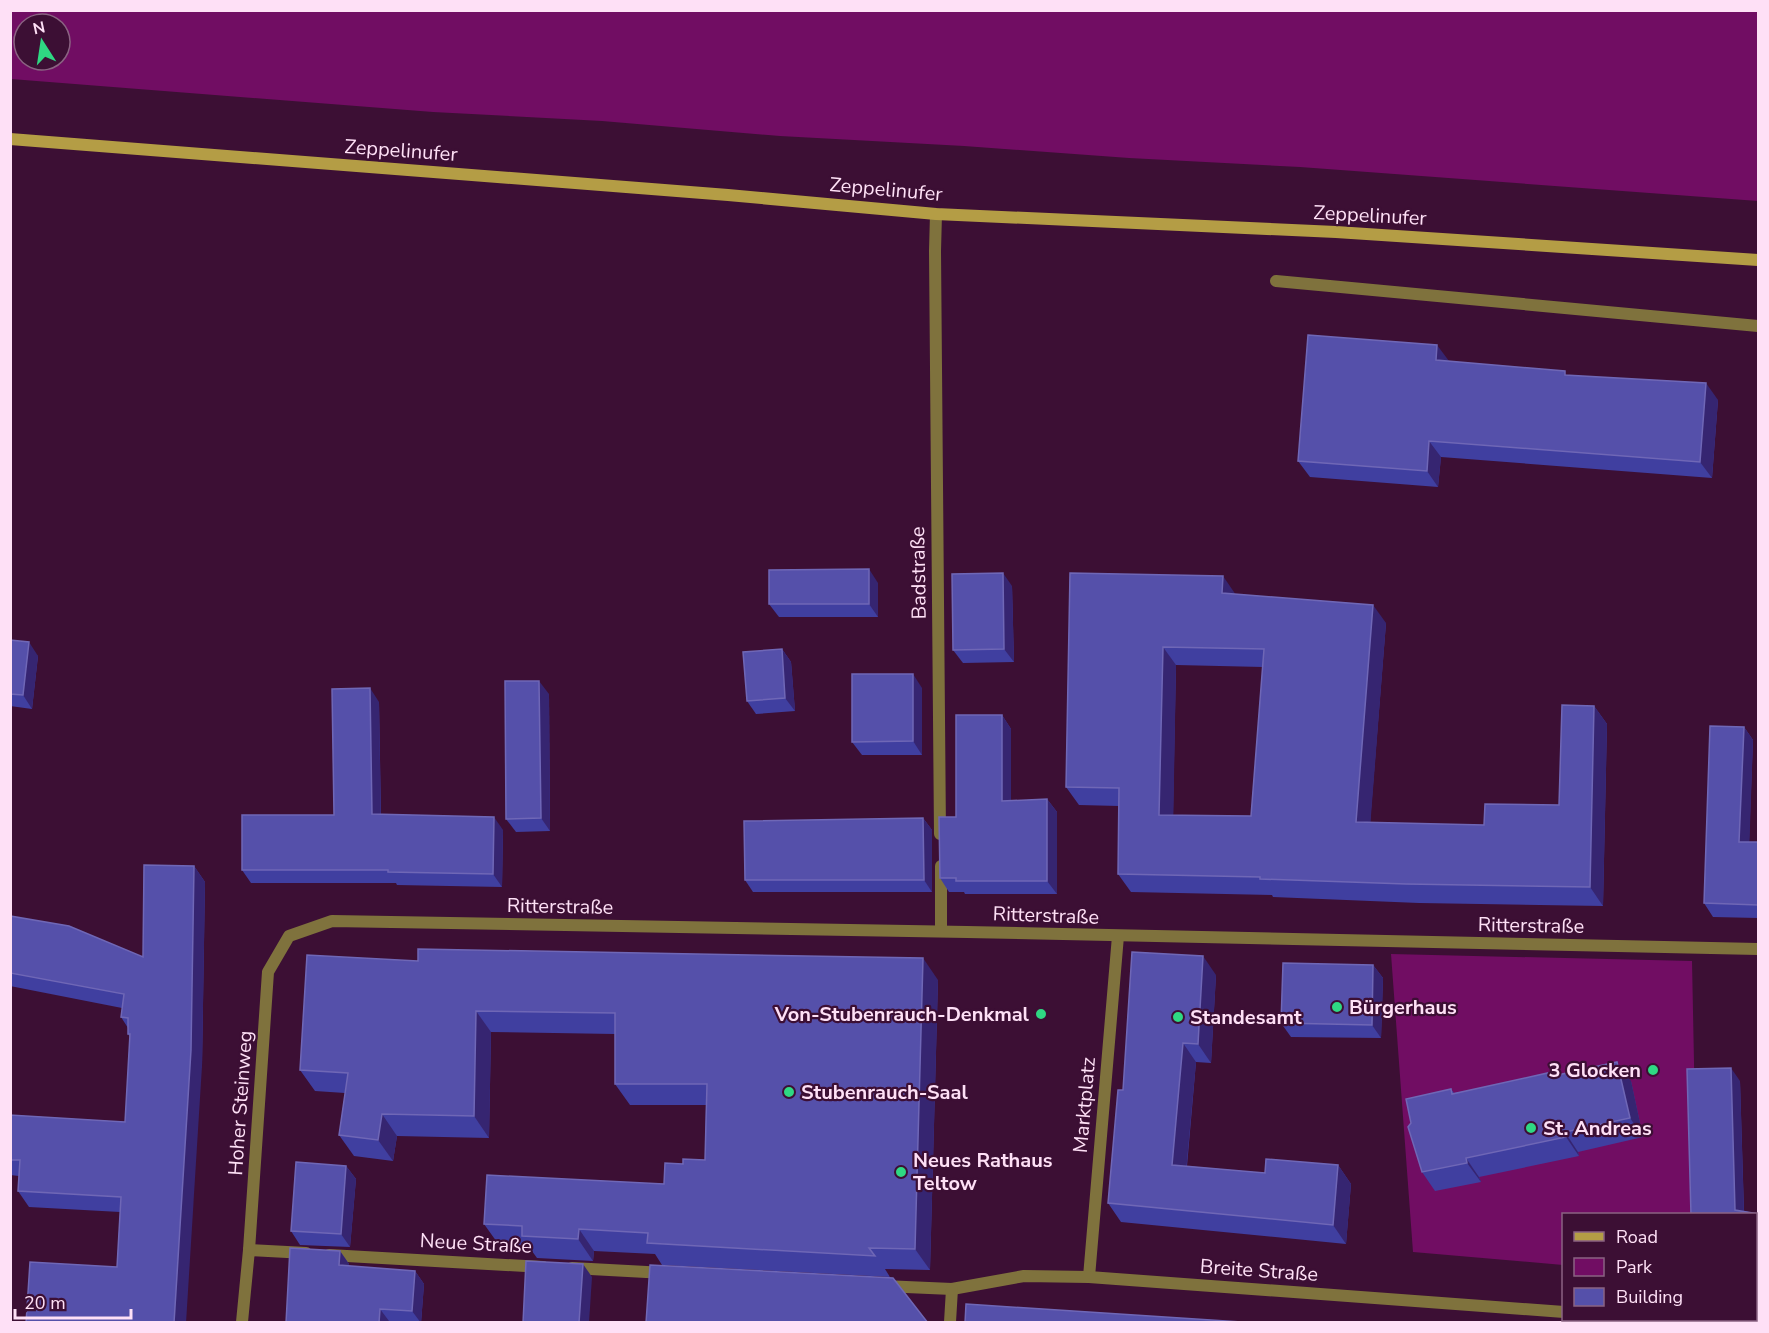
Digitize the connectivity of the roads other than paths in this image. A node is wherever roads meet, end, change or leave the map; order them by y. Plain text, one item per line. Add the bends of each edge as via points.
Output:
1 (10, 139) edge
2 (936, 214) junction
3 (1758, 260) edge
4 (1276, 281) dead end
5 (1758, 326) edge
6 (332, 921) joint
7 (941, 931) junction
8 (1119, 936) junction
9 (1758, 949) edge
10 (249, 1250) junction
11 (679, 1274) edge
12 (1089, 1277) junction
13 (868, 1285) edge
14 (952, 1289) junction
15 (1562, 1312) edge
16 (1670, 1321) edge
17 (243, 1323) edge
18 (950, 1323) edge
19 (1697, 1323) edge

1 - 2 main road, Zeppelinufer
2 - 3 main road, Zeppelinufer via 1336,232
2 - 7 street, Badstraße
4 - 5 street
6 - 7 street, Ritterstraße
6 - 10 street, Hoher Steinweg via 289,936 268,972
7 - 8 street, Ritterstraße
8 - 9 street, Ritterstraße
8 - 12 street, Marktplatz
10 - 11 street, Neue Straße
10 - 17 street, Hoher Steinweg
12 - 14 street, Breite Straße via 1024,1276
12 - 15 street, Breite Straße
13 - 14 street
14 - 18 street
16 - 19 street

